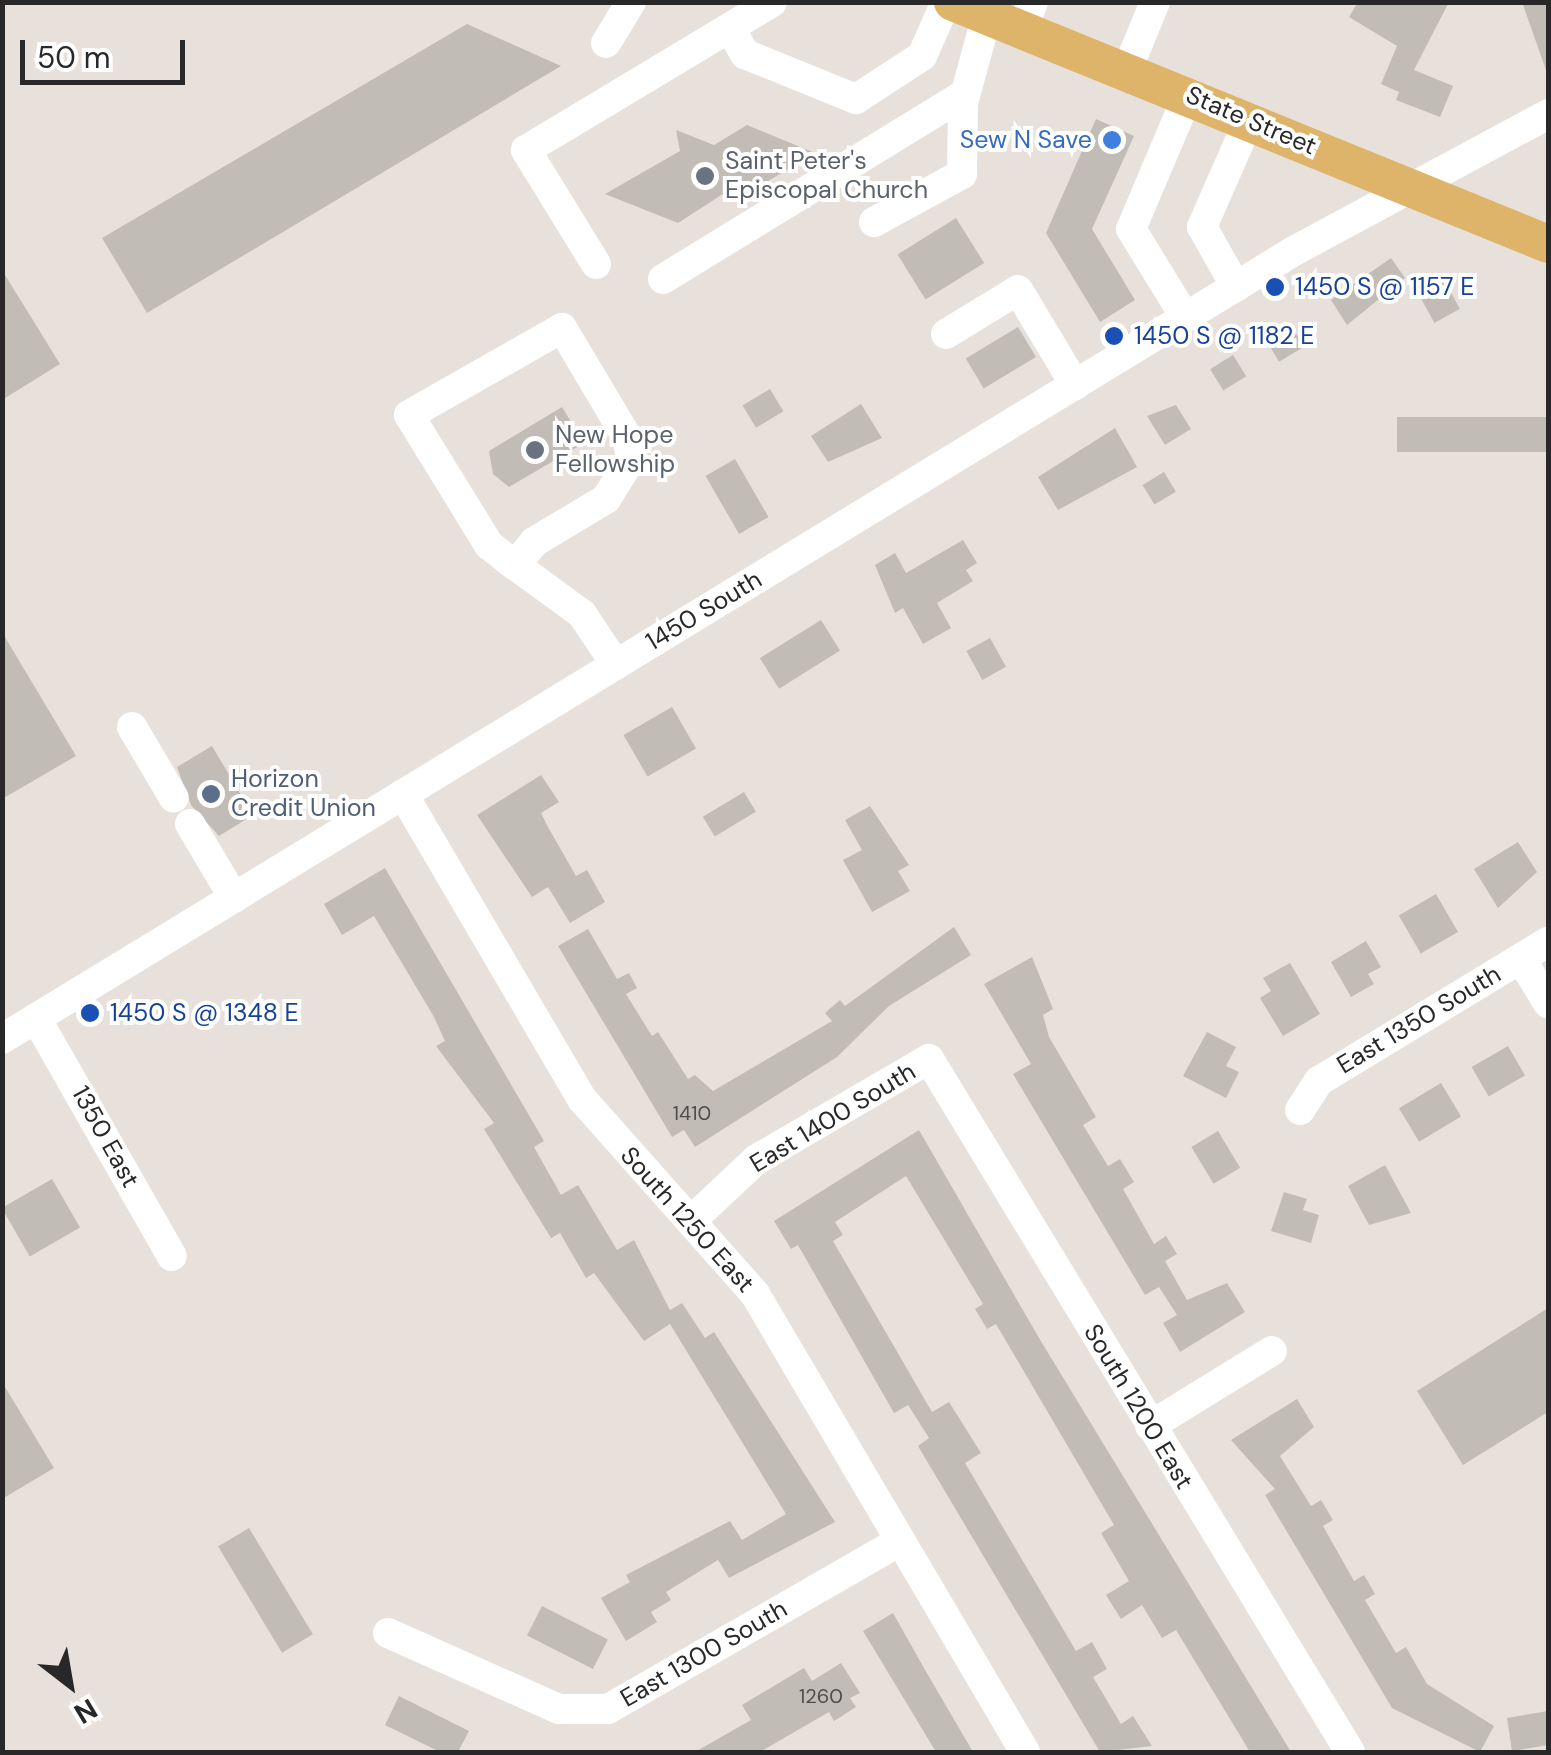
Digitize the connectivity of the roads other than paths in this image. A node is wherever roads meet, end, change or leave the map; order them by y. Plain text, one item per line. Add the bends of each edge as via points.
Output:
1 (772, 2) edge
2 (1155, 2) edge
3 (635, 5) edge
4 (962, 7) edge
5 (1028, 15) edge
6 (731, 30) junction
7 (606, 42) dead end
8 (1126, 70) junction
9 (966, 94) junction
10 (1188, 95) junction
11 (1548, 114) edge
12 (1249, 120) junction
13 (1408, 187) junction
14 (874, 222) dead end
15 (1548, 244) edge
16 (596, 264) dead end
17 (662, 279) dead end
18 (1236, 287) junction
19 (1186, 318) junction
20 (946, 334) dead end
21 (1075, 385) junction
22 (516, 565) junction
23 (616, 664) junction
24 (132, 727) dead end
25 (404, 794) junction
26 (174, 798) dead end
27 (190, 824) dead end
28 (234, 898) junction
29 (1548, 942) edge
30 (1521, 959) junction
31 (1548, 1003) edge
32 (36, 1018) junction
33 (2, 1039) edge
34 (929, 1059) joint
35 (1300, 1110) dead end
36 (692, 1218) junction
37 (172, 1256) dead end
38 (1272, 1351) dead end
39 (1150, 1426) junction
40 (900, 1541) junction
41 (388, 1633) dead end
42 (1026, 1752) edge
43 (1350, 1752) edge

1 - 6 street
2 - 8 street
3 - 7 street
4 - 5 main road, State Street
4 - 6 street via 922,56 856,98 746,54
4 - 9 street
5 - 8 main road, State Street
6 - 16 street via 526,150
8 - 10 main road, State Street
9 - 14 street via 962,174
9 - 17 street
10 - 12 main road, State Street
10 - 19 street via 1131,229
11 - 13 street, 1450 South
12 - 13 main road, State Street
12 - 18 street via 1202,227
13 - 15 main road, State Street
13 - 18 street, 1450 South
18 - 19 street, 1450 South
19 - 21 street, 1450 South
20 - 21 street via 1018,290
21 - 23 street, 1450 South
22 - 22 street via 468,515 409,415 562,328 627,437 631,459 606,498 534,542
22 - 23 street via 582,614
23 - 25 street, 1450 South
24 - 26 street
25 - 28 street, 1450 South
25 - 36 street, South 1250 East via 582,1099
27 - 28 street
28 - 32 street, 1450 South
29 - 30 street, East 1350 South
30 - 31 street
30 - 35 street, East 1350 South via 1319,1081
32 - 33 street, 1450 South
32 - 37 street, 1350 East
34 - 36 street, East 1400 South via 757,1159
34 - 39 street, South 1200 East
36 - 40 street, South 1250 East via 755,1294
38 - 39 street
39 - 43 street, South 1200 East
40 - 41 street, East 1300 South via 608,1709 560,1709
40 - 42 street, South 1250 East

